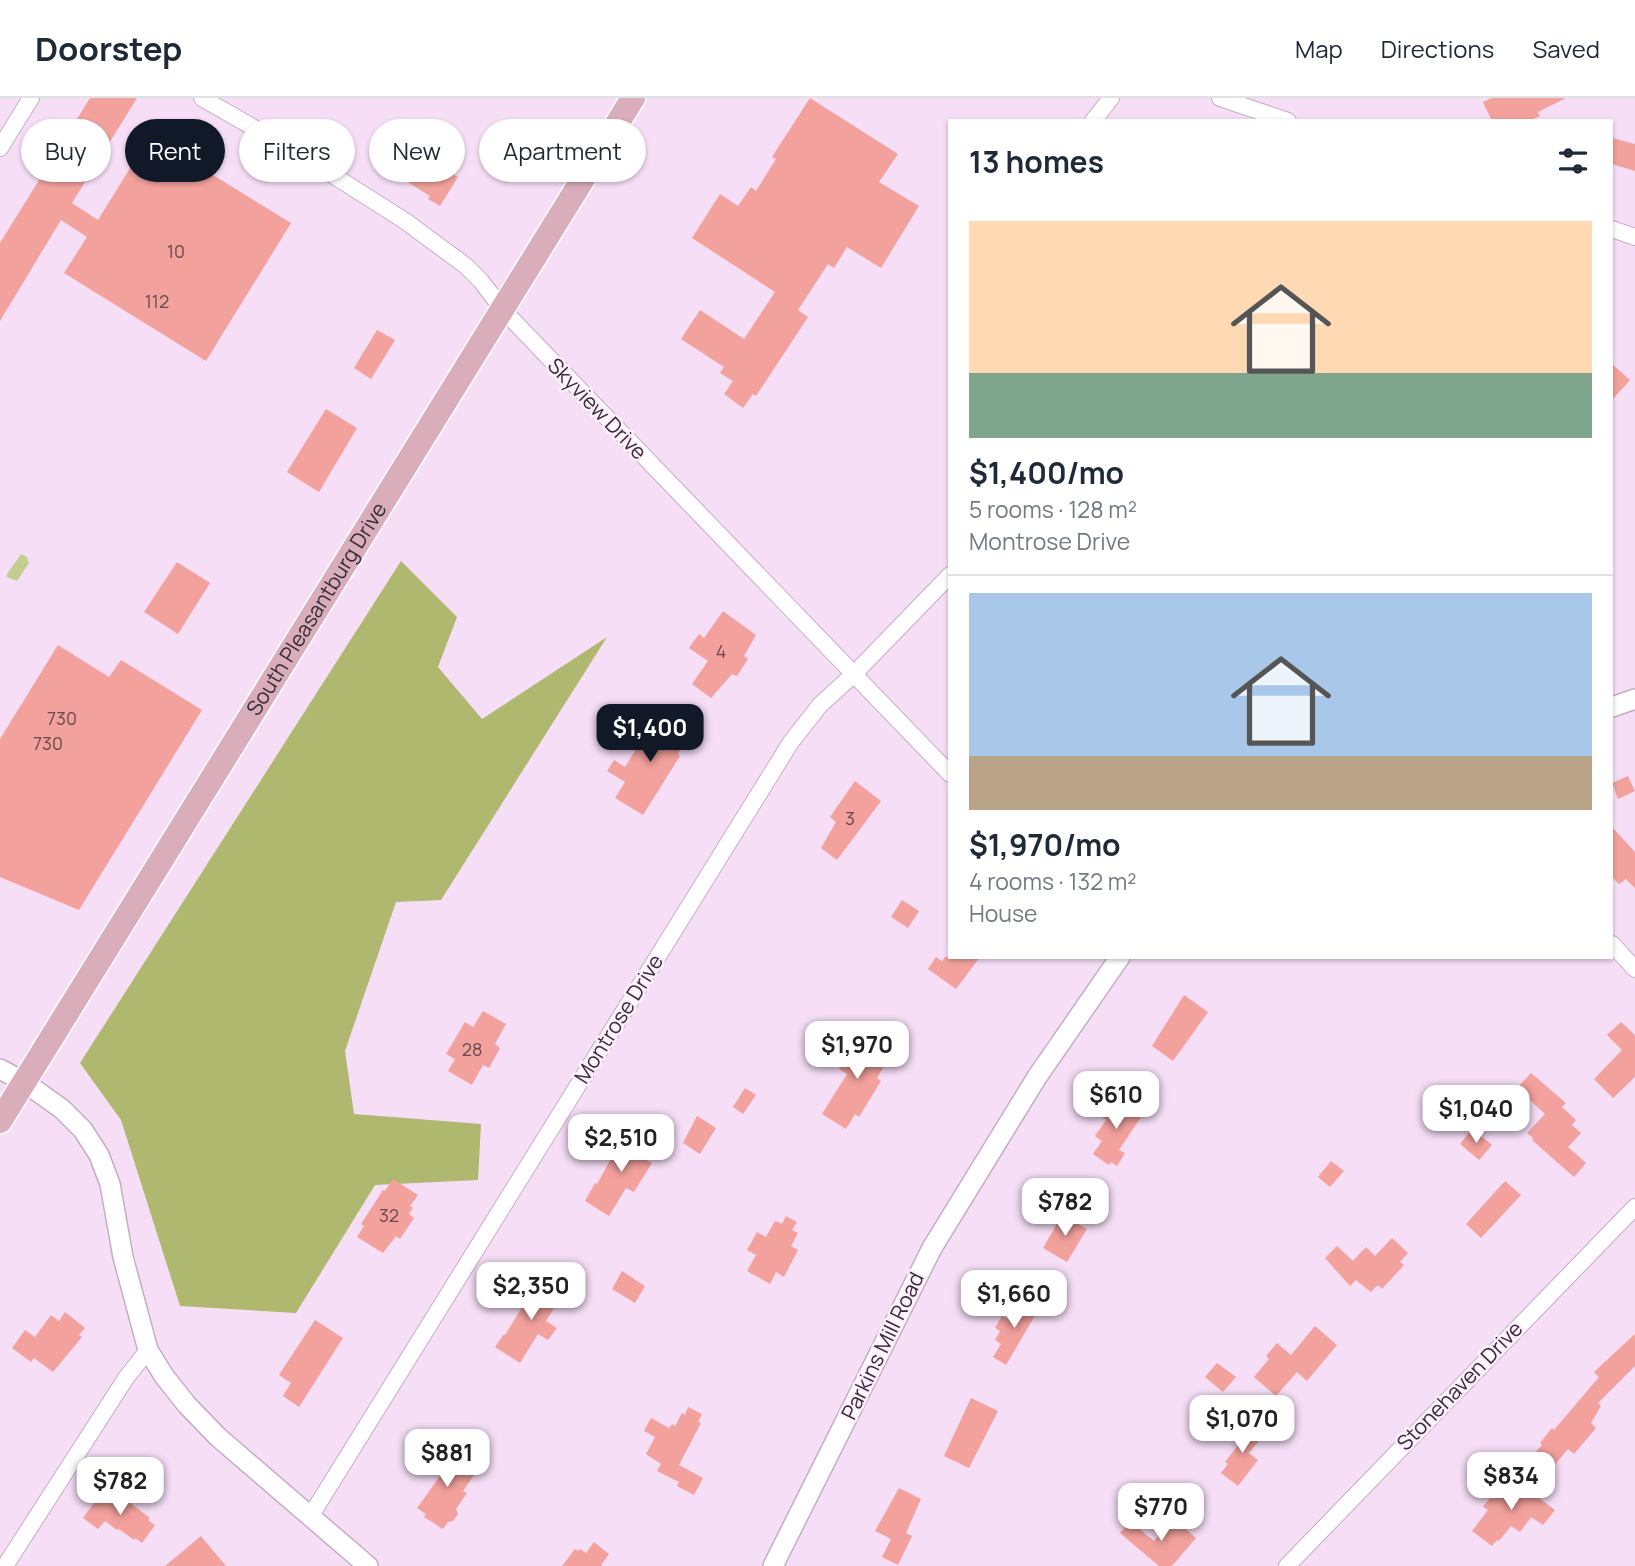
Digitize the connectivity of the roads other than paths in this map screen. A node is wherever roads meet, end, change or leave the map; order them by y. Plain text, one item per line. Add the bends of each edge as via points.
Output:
1 (31, 98) edge
2 (202, 98) edge
3 (634, 98) edge
4 (1111, 98) edge
5 (1220, 98) edge
6 (1095, 119) edge
7 (1282, 119) edge
8 (0, 148) edge
9 (1613, 229) edge
10 (1635, 237) edge
11 (503, 310) junction
12 (948, 577) edge
13 (854, 674) junction
14 (1635, 699) edge
15 (1613, 707) edge
16 (948, 772) edge
17 (1613, 945) edge
18 (1119, 959) edge
19 (1635, 969) edge
20 (0, 1069) edge
21 (24, 1082) junction
22 (0, 1121) edge
23 (1635, 1207) edge
24 (148, 1350) junction
25 (310, 1517) junction
26 (5, 1566) edge
27 (368, 1566) edge
28 (772, 1566) edge
29 (1287, 1566) edge

1 - 8 street
2 - 11 street, Skyview Drive via 405,221 475,274
3 - 11 main road, South Pleasantburg Drive
4 - 6 street
5 - 7 street
9 - 10 street
11 - 13 street, Skyview Drive
11 - 21 main road, South Pleasantburg Drive
12 - 13 street, Montrose Drive
13 - 16 street, Skyview Drive
13 - 25 street, Montrose Drive via 820,705 791,742
14 - 15 street
17 - 19 street
18 - 28 street, Parkins Mill Road via 1037,1077 932,1248
20 - 21 street
21 - 22 main road, South Pleasantburg Drive
21 - 24 street via 62,1109 99,1155 110,1184
23 - 29 street, Stonehaven Drive
24 - 25 street via 187,1405 218,1437
24 - 26 street
25 - 27 street

